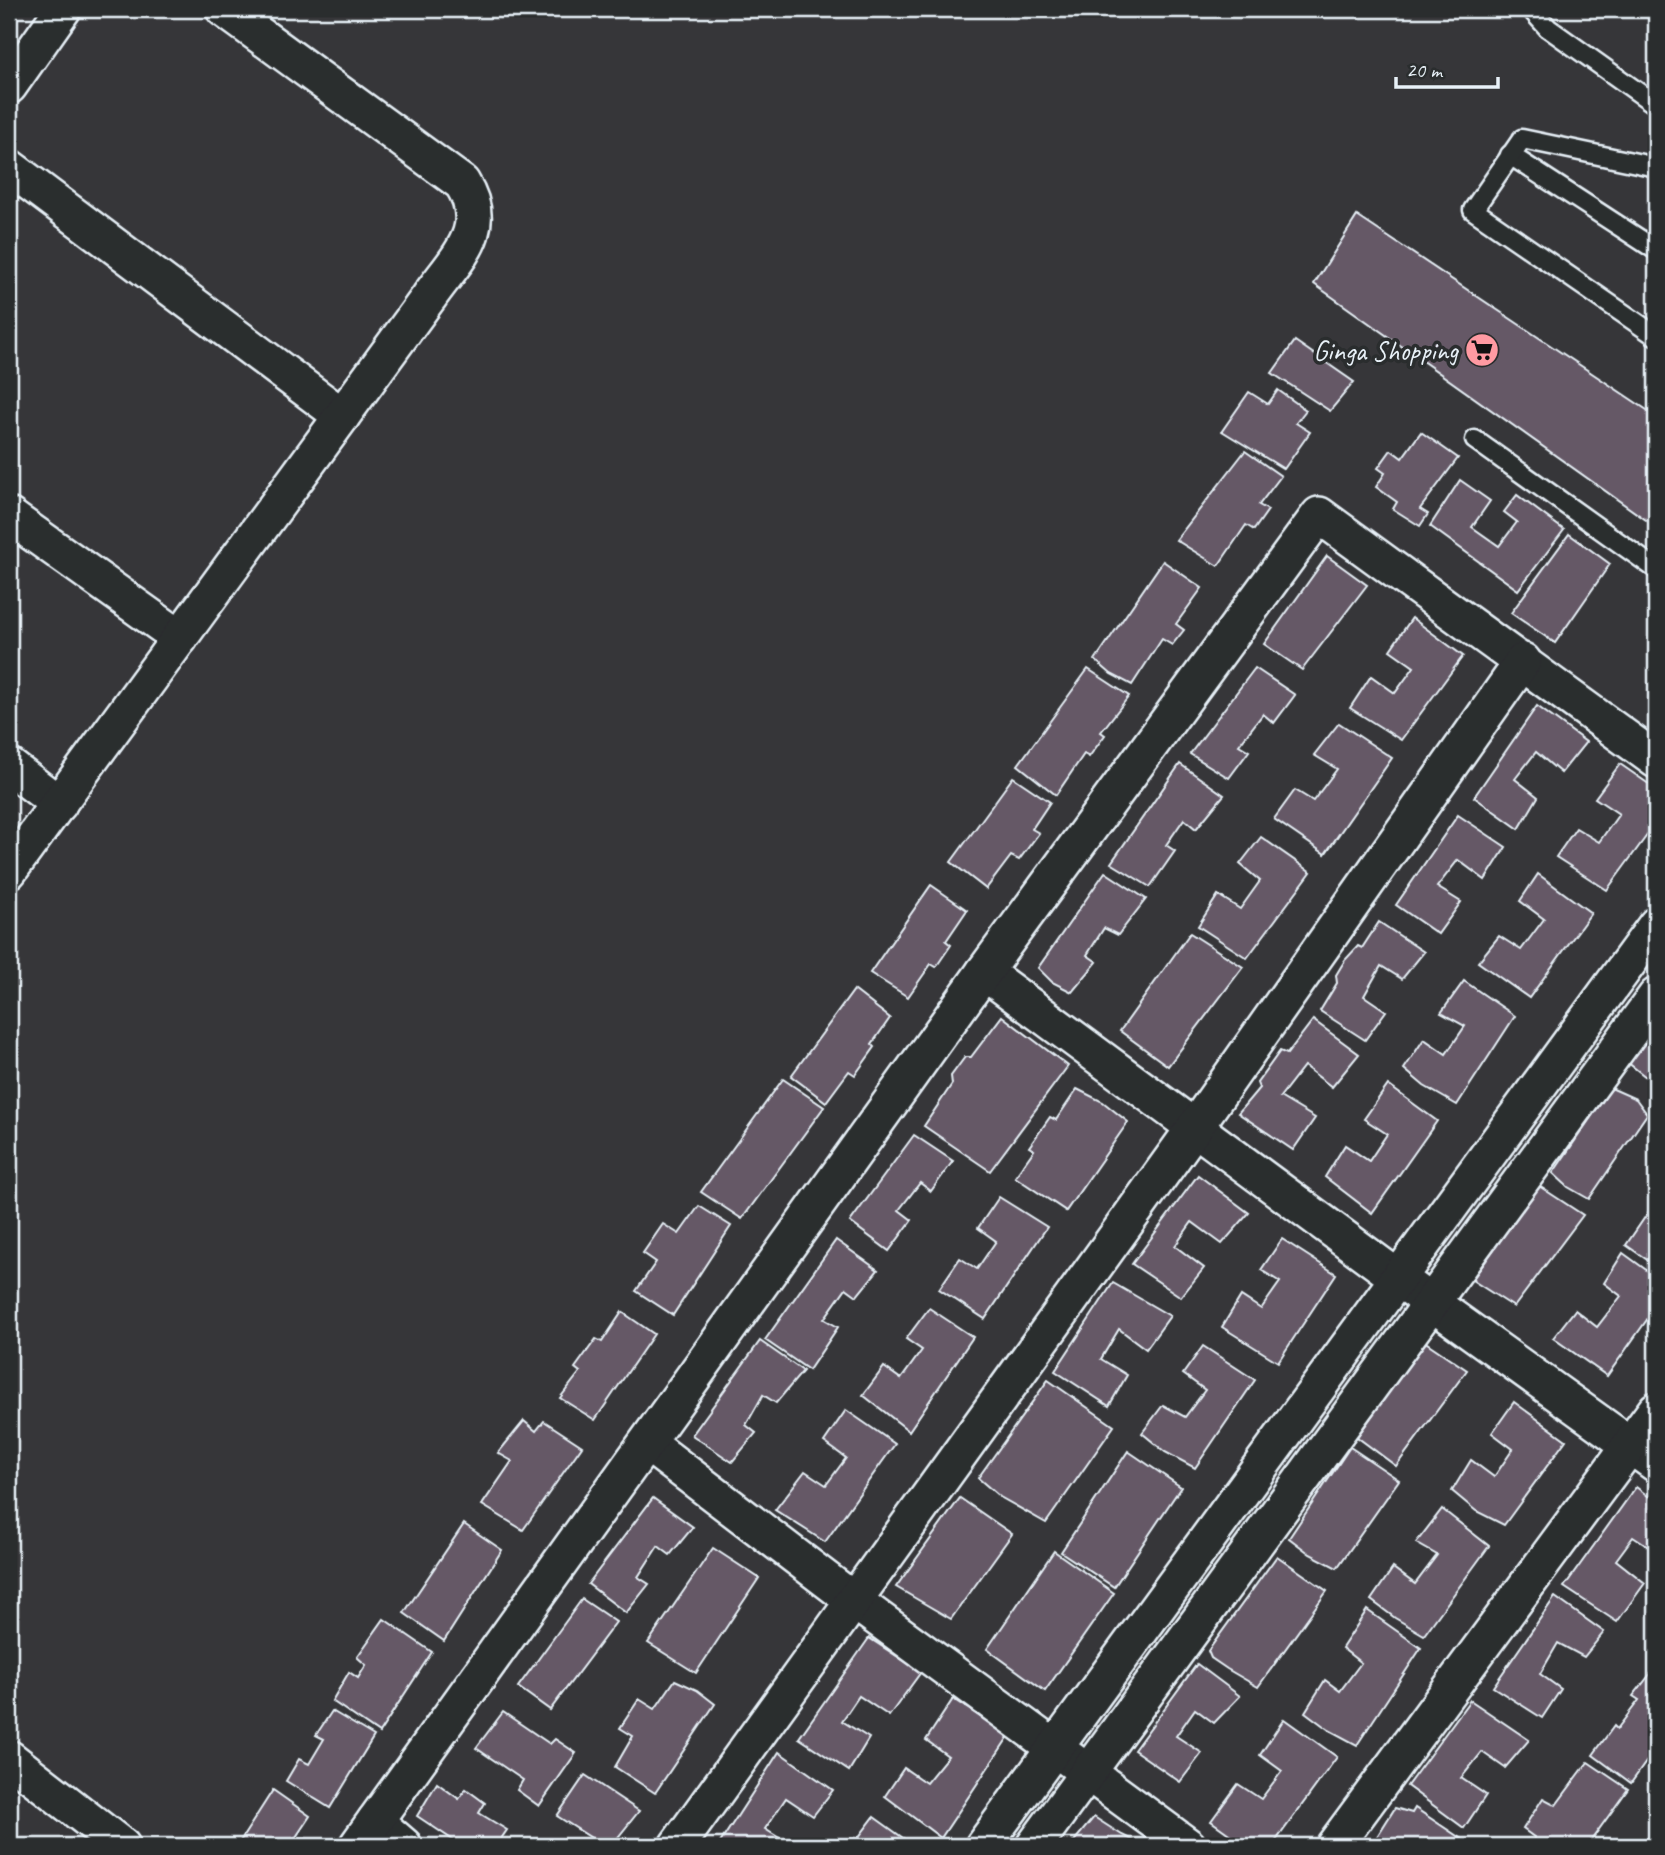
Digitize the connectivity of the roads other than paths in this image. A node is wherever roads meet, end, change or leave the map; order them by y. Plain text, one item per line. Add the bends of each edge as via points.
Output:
1 (63, 9) edge
2 (223, 9) edge
3 (1531, 9) edge
4 (9, 86) edge
5 (1656, 104) edge
6 (1510, 155) junction
7 (9, 167) edge
8 (1656, 167) edge
9 (1656, 250) edge
10 (1656, 336) edge
11 (342, 416) junction
12 (1475, 440) dead end
13 (9, 516) edge
14 (1656, 569) edge
15 (180, 638) junction
16 (1523, 661) junction
17 (1656, 760) edge
18 (9, 766) edge
19 (59, 804) junction
20 (9, 871) edge
21 (1656, 925) edge
22 (985, 972) junction
23 (1656, 996) edge
24 (1195, 1126) junction
25 (1400, 1279) junction
26 (1432, 1303) junction
27 (1656, 1410) edge
28 (647, 1443) junction
29 (1643, 1455) edge
30 (853, 1600) junction
31 (1054, 1748) junction
32 (9, 1758) edge
33 (1087, 1772) junction
34 (366, 1834) edge
35 (122, 1846) edge
36 (404, 1846) edge
37 (677, 1846) edge
38 (983, 1846) edge
39 (1034, 1846) edge
40 (1188, 1846) edge
41 (1334, 1846) edge

1 - 4 street
2 - 11 street via 450,172 463,183 474,204 473,231
3 - 5 lane via 1548,28
6 - 8 lane via 1522,139
6 - 9 lane
6 - 10 lane via 1474,210
7 - 11 street
11 - 15 street
12 - 14 lane
13 - 15 street
15 - 19 street
16 - 17 street
16 - 22 street via 1319,515
16 - 24 street
18 - 19 street
19 - 20 street
21 - 25 street
22 - 24 street
22 - 28 street
23 - 26 street
24 - 25 street
24 - 30 street
25 - 26 street
25 - 31 street
26 - 29 street
26 - 33 street
27 - 29 street
28 - 30 street
28 - 34 street
29 - 41 street
30 - 31 street
30 - 37 street
31 - 33 street
31 - 38 street
32 - 35 street
33 - 39 street
33 - 40 street
34 - 36 street

